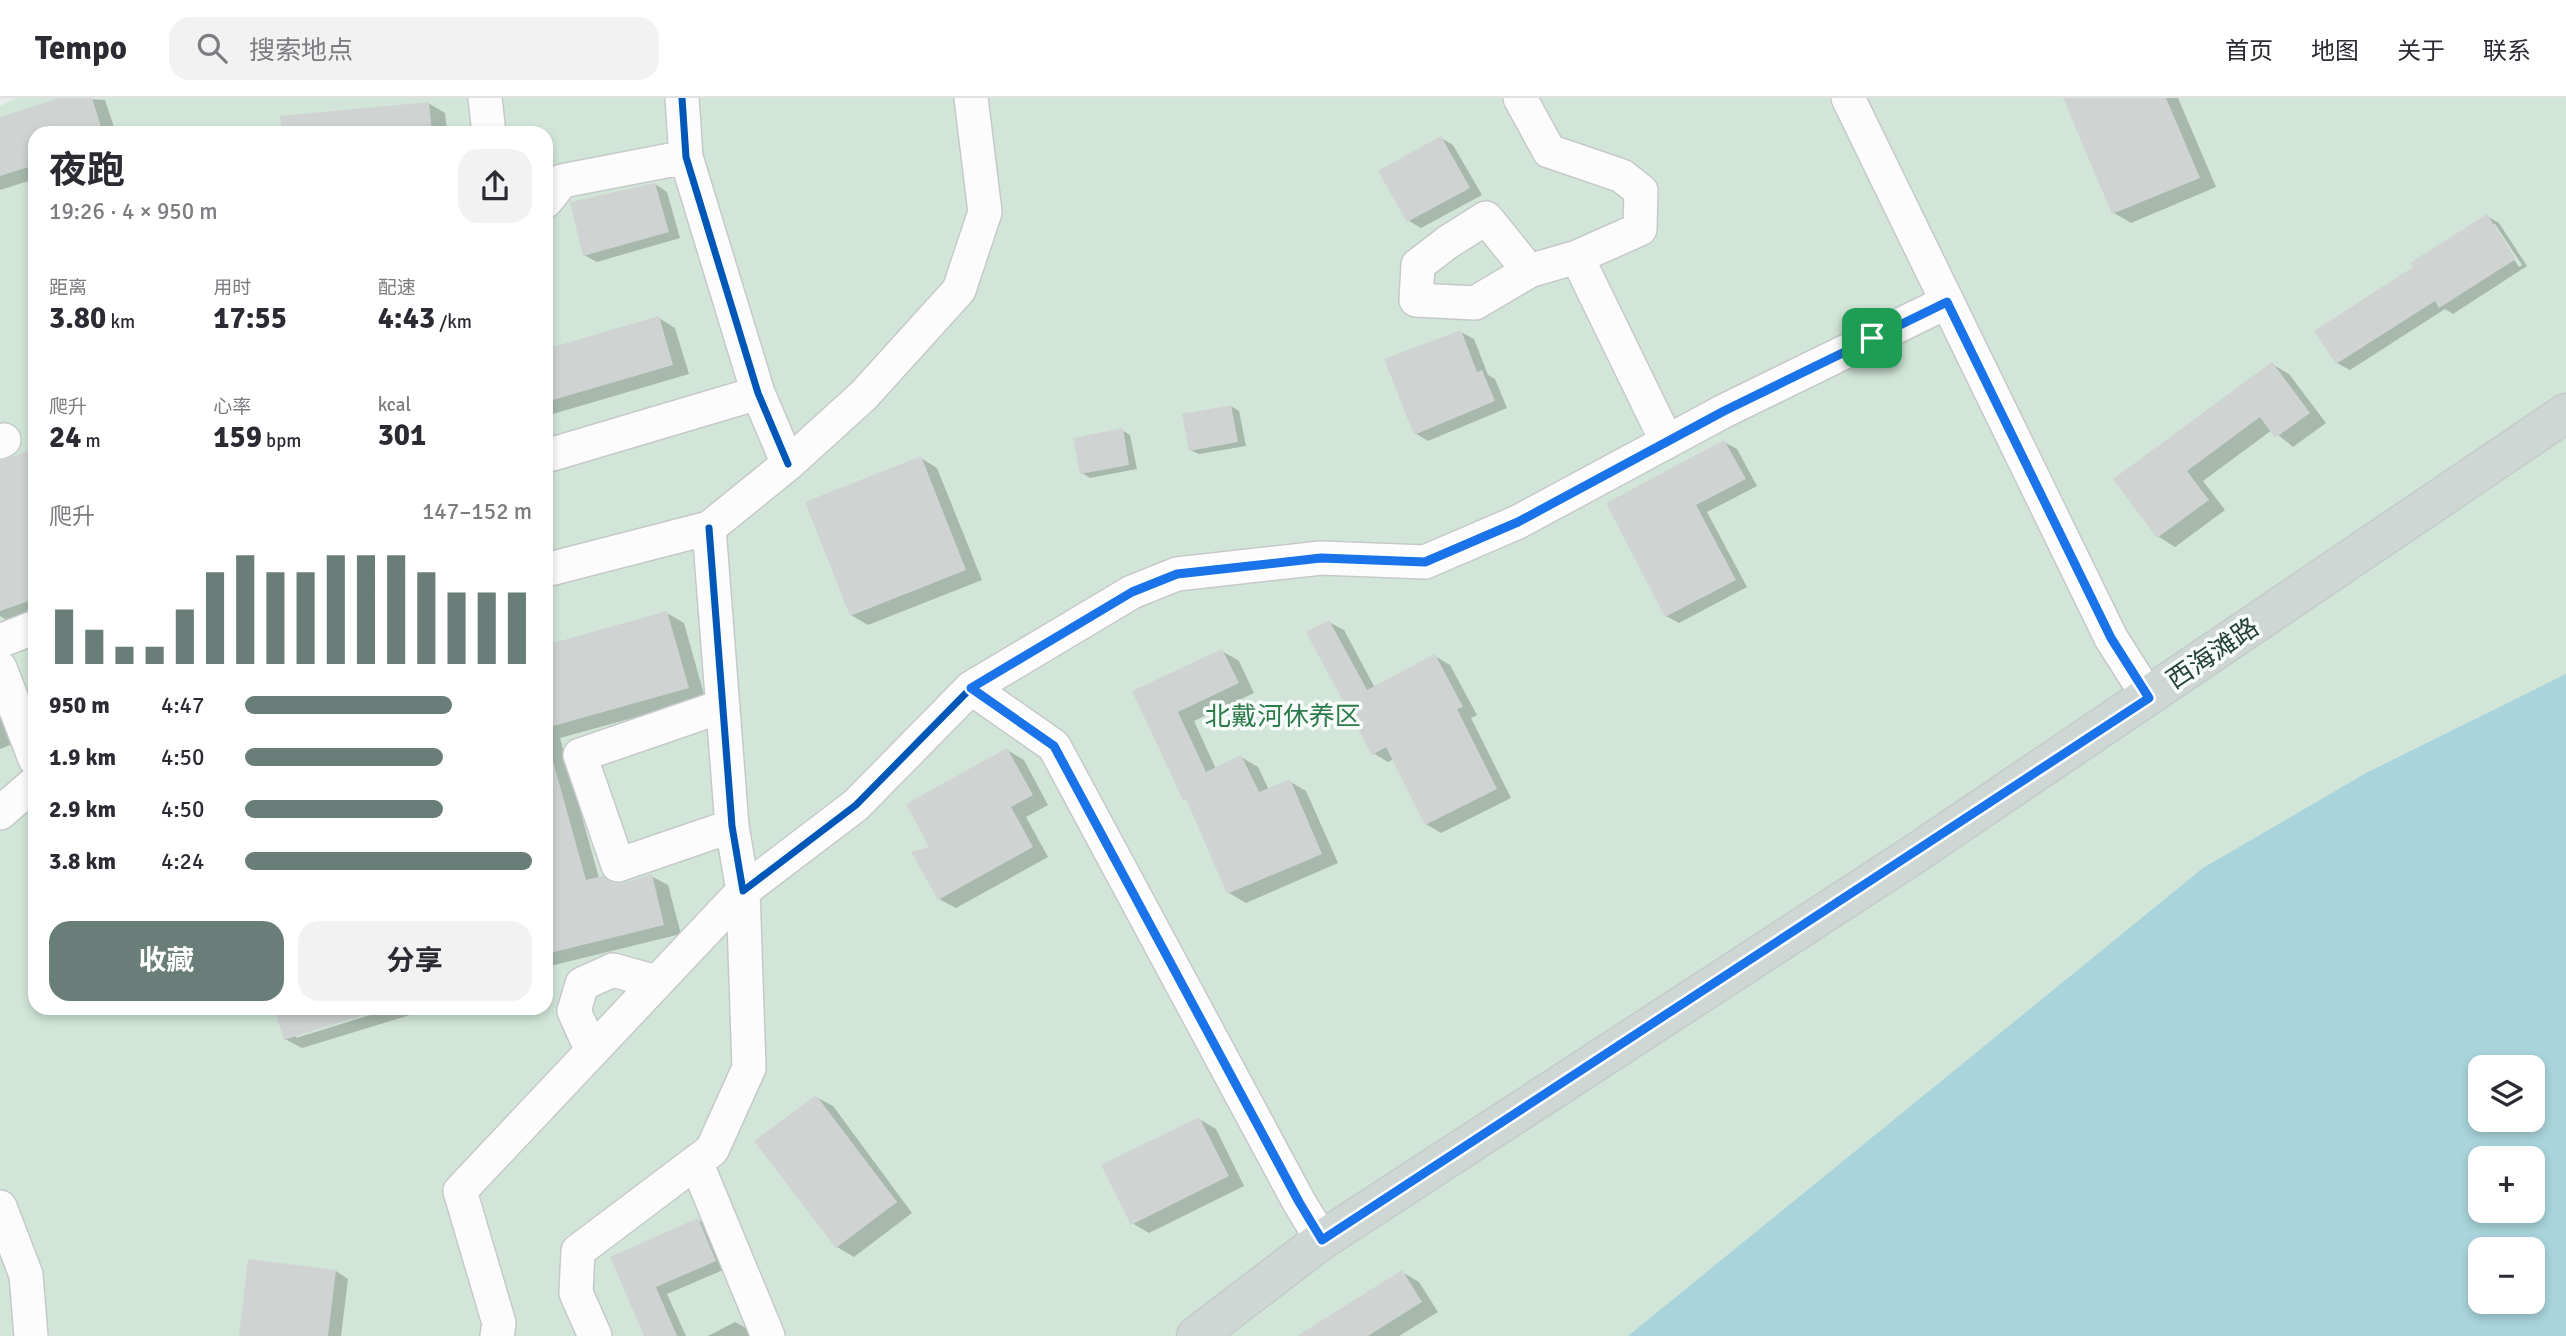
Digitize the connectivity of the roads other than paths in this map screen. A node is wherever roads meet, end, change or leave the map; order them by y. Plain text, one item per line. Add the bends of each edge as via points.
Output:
1 (485, 98) edge
2 (682, 98) edge
3 (971, 98) edge
4 (1520, 98) edge
5 (1849, 98) edge
6 (488, 126) edge
7 (686, 157) junction
8 (553, 192) edge
9 (1577, 257) junction
10 (1529, 271) dead end
11 (1947, 302) junction
12 (758, 393) junction
13 (2566, 413) edge
14 (1667, 442) junction
15 (553, 454) edge
16 (789, 464) junction
17 (709, 528) junction
18 (553, 568) edge
19 (28, 629) edge
20 (0, 641) edge
21 (0, 668) edge
22 (971, 688) junction
23 (2149, 698) junction
24 (723, 706) junction
25 (28, 741) edge
26 (28, 789) edge
27 (0, 813) edge
28 (732, 826) junction
29 (743, 891) junction
30 (656, 982) junction
31 (592, 1051) junction
32 (696, 1162) junction
33 (0, 1207) edge
34 (1322, 1240) junction
35 (32, 1336) edge
36 (498, 1336) edge
37 (595, 1336) edge
38 (768, 1336) edge
39 (1196, 1336) edge

1 - 6 street
2 - 7 street
3 - 16 street via 985,212 959,290 864,395
4 - 9 street via 1549,151 1622,176 1642,191 1640,229
5 - 11 street
7 - 8 street via 562,181
7 - 12 street
9 - 10 street
9 - 14 street
11 - 14 street
11 - 23 street via 2111,638
12 - 15 street
12 - 16 street
13 - 23 main road, 西海滩路
14 - 22 street via 1518,522 1425,562 1321,558 1177,574 1132,592
16 - 17 street
17 - 18 street
17 - 24 street
19 - 20 street
21 - 25 street
22 - 29 street via 856,805
22 - 34 street via 1054,746
23 - 34 main road, 西海滩路
24 - 28 street
24 - 28 street via 580,755 618,865
26 - 27 street
28 - 29 street
29 - 30 street
29 - 32 street via 749,1068 712,1150
30 - 31 street
30 - 31 street via 613,970 582,984 574,1011
31 - 36 street via 460,1191 499,1323
32 - 37 street via 578,1251 576,1293
32 - 38 street
33 - 35 street via 26,1275
34 - 39 main road, 西海滩路

